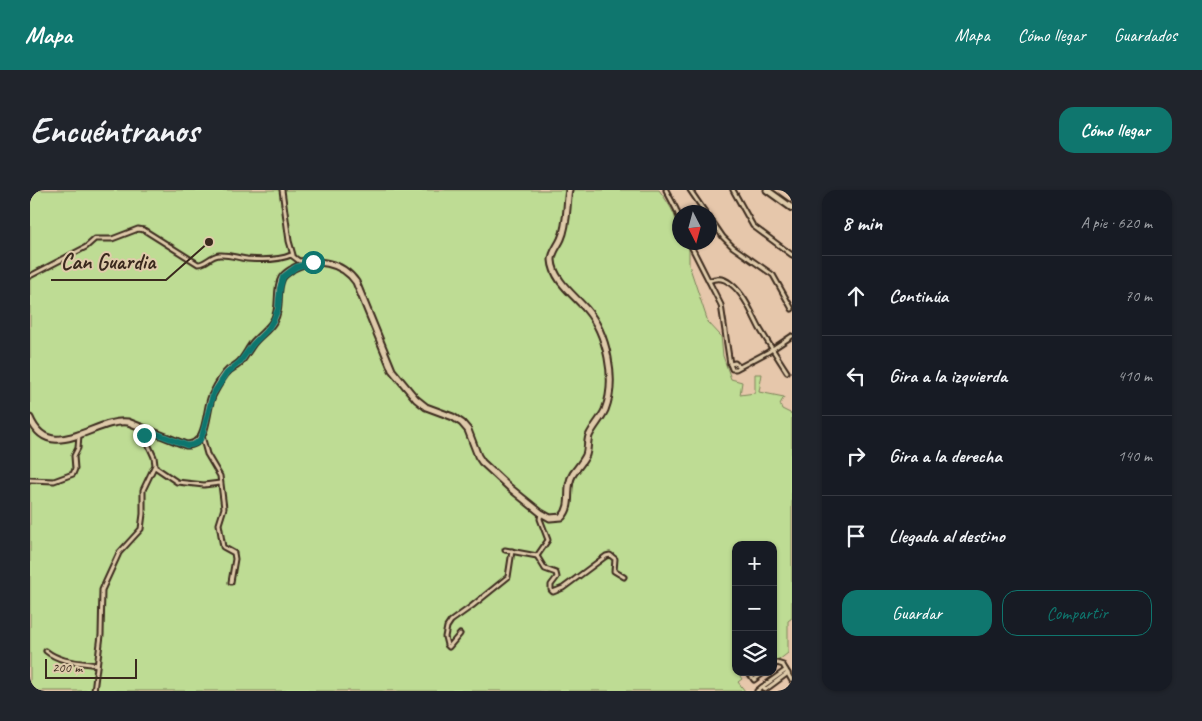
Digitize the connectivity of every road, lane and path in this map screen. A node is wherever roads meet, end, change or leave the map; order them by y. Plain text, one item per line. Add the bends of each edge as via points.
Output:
1 (282, 190) edge
2 (569, 190) edge
3 (666, 190) edge
4 (690, 190) edge
5 (733, 190) edge
6 (767, 190) edge
7 (674, 205) edge
8 (700, 205) edge
9 (792, 208) edge
10 (717, 227) edge
11 (693, 250) edge
12 (792, 255) edge
13 (293, 256) junction
14 (320, 262) junction
15 (30, 276) edge
16 (709, 282) junction
17 (792, 310) edge
18 (790, 337) edge
19 (792, 343) edge
20 (772, 350) junction
21 (730, 364) junction
22 (739, 367) junction
23 (788, 372) dead end
24 (30, 418) edge
25 (145, 429) junction
26 (79, 435) junction
27 (202, 436) junction
28 (154, 466) junction
29 (30, 480) edge
30 (220, 483) junction
31 (541, 514) junction
32 (505, 550) dead end
33 (512, 551) junction
34 (536, 556) junction
35 (624, 577) dead end
36 (231, 582) dead end
37 (460, 634) dead end
38 (46, 652) dead end
39 (777, 663) edge
40 (97, 665) junction
41 (787, 672) junction
42 (792, 681) edge
43 (94, 691) edge
44 (757, 691) edge

1 - 13 street
2 - 31 street via 562,238 552,259 565,287 593,319 609,359 611,376 604,410 588,439 583,460 568,484 567,512 556,518
3 - 7 street
4 - 8 street
5 - 12 street via 753,226
6 - 9 street
10 - 17 street via 732,247 773,275
11 - 16 street
13 - 14 street via 299,261 312,258
13 - 15 street via 246,259 220,255 198,264 138,229 118,237 95,239 86,247
14 - 27 street via 300,266 283,277 274,319 213,394
14 - 31 street via 348,273 356,282 392,370 416,399 426,408 462,423 482,462
16 - 20 street via 720,279 735,287
16 - 21 street via 723,310
18 - 19 street
18 - 20 street
20 - 22 street
20 - 23 street
21 - 22 street via 736,363
21 - 22 street via 733,369
24 - 26 street via 35,428 52,438 68,439
25 - 26 street via 128,422 115,422
25 - 27 street via 186,445 195,444
25 - 28 street
26 - 29 street via 73,474 54,481
27 - 30 street via 207,454 220,476
28 - 30 street via 177,482
28 - 40 street via 142,490 141,529 119,553 102,590
30 - 36 street via 224,508 219,524 220,537 223,547 234,553 235,559
31 - 34 street via 548,540
32 - 33 street
33 - 34 street
33 - 37 street via 508,576 451,621 447,627 447,645 449,647
34 - 35 street via 545,569 556,573 551,585 553,592 610,555 615,559 614,571
38 - 40 street via 65,662
39 - 41 street
40 - 43 street
41 - 42 street
41 - 44 street

